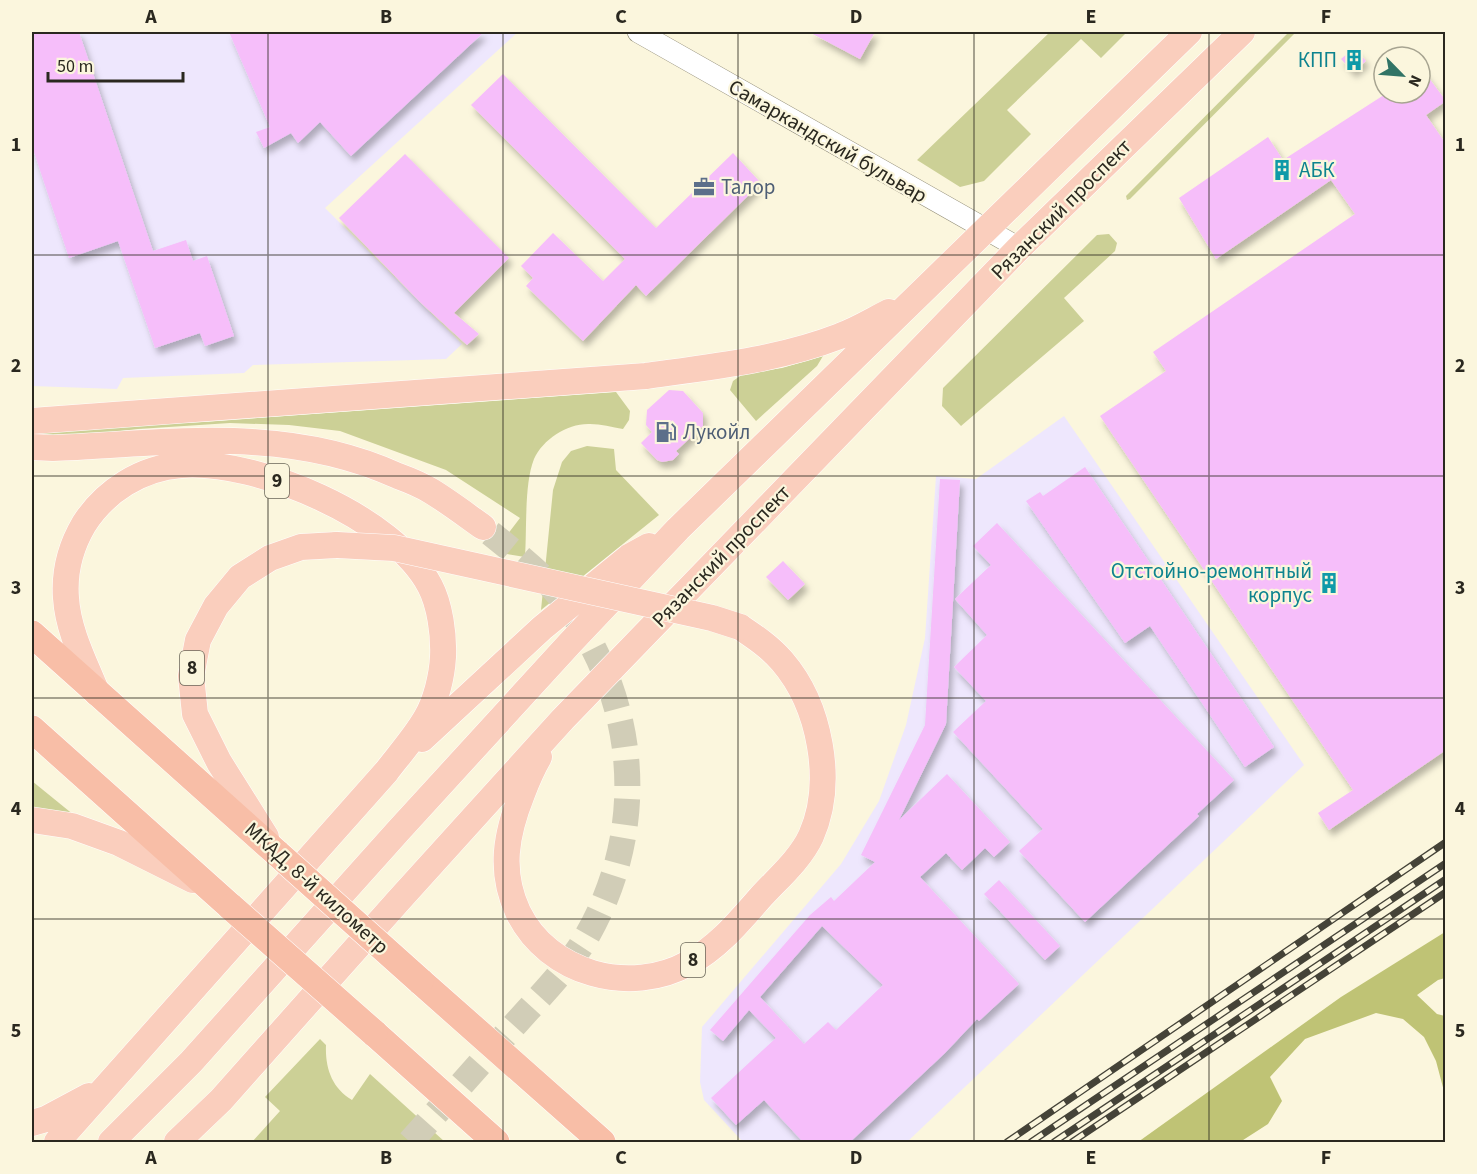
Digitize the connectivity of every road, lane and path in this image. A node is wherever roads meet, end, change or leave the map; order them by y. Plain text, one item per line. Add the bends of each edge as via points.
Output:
1 (638, 32) edge
2 (1189, 32) edge
3 (1242, 32) edge
4 (986, 229) junction
5 (1019, 249) junction
6 (908, 303) junction
7 (32, 421) edge
8 (32, 447) edge
9 (483, 527) tunnel mouth
10 (678, 529) junction
11 (32, 634) edge
12 (97, 693) junction
13 (563, 719) junction
14 (32, 729) edge
15 (32, 739) edge
16 (386, 772) junction
17 (105, 795) junction
18 (32, 820) edge
19 (278, 854) junction
20 (231, 907) junction
21 (103, 1089) junction
22 (32, 1123) edge
23 (57, 1143) edge
24 (111, 1143) edge
25 (177, 1143) edge
26 (496, 1143) edge
27 (602, 1143) edge

1 - 4 street, Самаркандский бульвар
2 - 4 main road, Рязанский проспект
3 - 5 main road, Рязанский проспект
4 - 5 street, Самаркандский бульвар
4 - 6 main road, Рязанский проспект
5 - 13 main road, Рязанский проспект
6 - 7 main road via 840,336 737,364 646,376
6 - 10 main road, Рязанский проспект
8 - 9 main road via 263,441 328,451 381,468 430,490
10 - 16 main road via 629,557 543,628
10 - 24 main road, Рязанский проспект via 422,804 192,1062
11 - 12 highway, МКАД, 8-й километр
12 - 16 main road, 9 via 69,619 66,598 70,555 89,516 120,486 159,468 202,465 248,472 306,491 357,516 398,546 430,586 443,633 437,690 427,717
12 - 19 highway, МКАД, 8-й километр
13 - 19 main road, 8, bridge via 532,768 507,839 507,880 522,920 549,951 585,972 626,978 669,972 688,964 724,939 811,837 823,761 810,709 782,662 740,627 712,618 394,548 301,547 270,558 240,577 216,606 198,640 191,676 195,714 219,762
13 - 25 main road, Рязанский проспект via 221,1100
14 - 17 highway
15 - 17 main road
16 - 21 main road
17 - 20 highway
18 - 20 main road via 72,826 119,843 186,876
19 - 27 highway, МКАД, 8-й километр, bridge
20 - 26 highway, bridge
21 - 22 main road
21 - 23 main road

